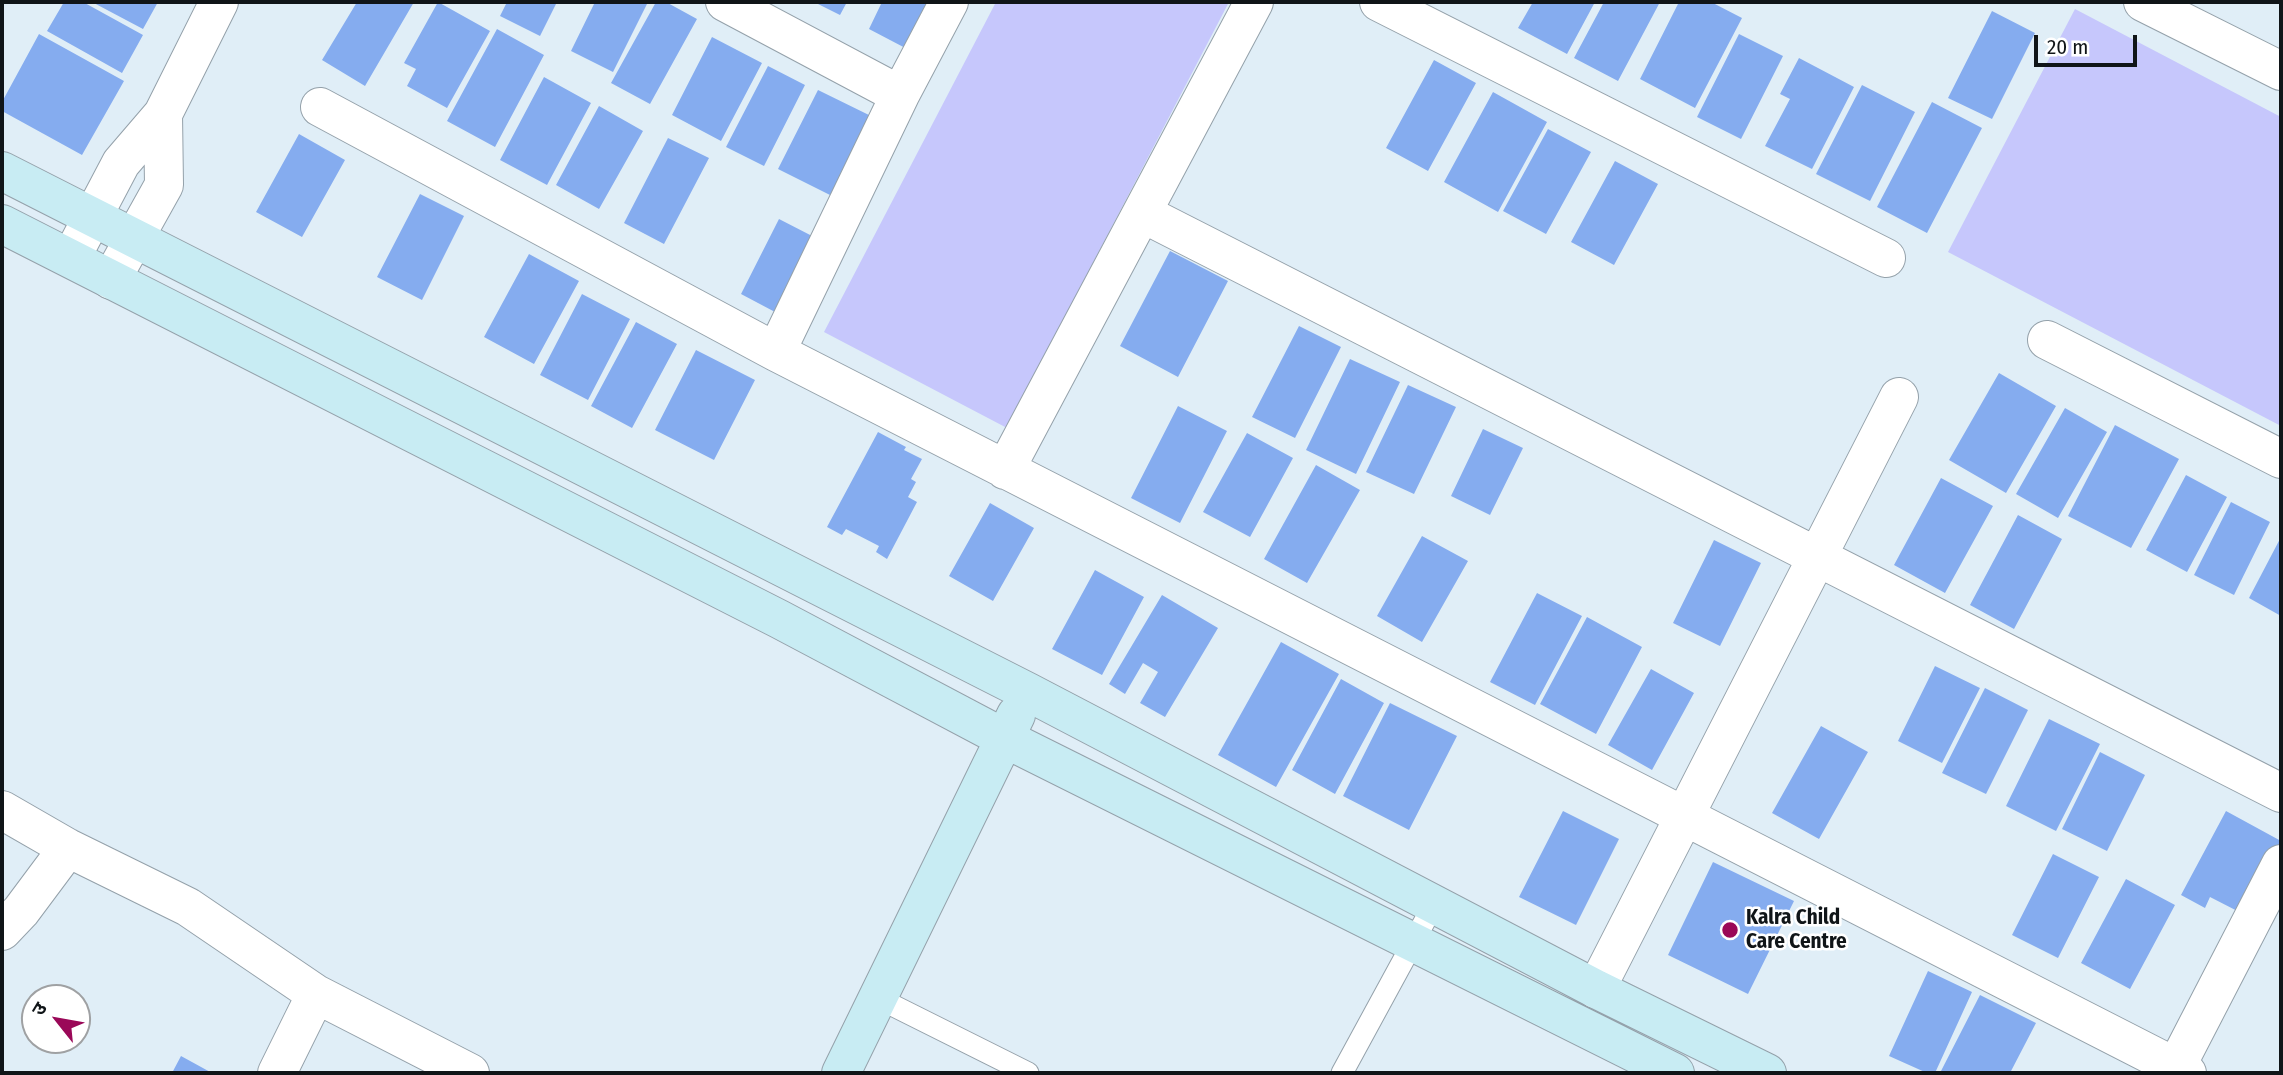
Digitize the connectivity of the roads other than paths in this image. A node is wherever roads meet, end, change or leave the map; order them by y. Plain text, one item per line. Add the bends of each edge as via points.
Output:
1 (219, 2) edge
2 (724, 2) edge
3 (949, 2) edge
4 (1254, 2) edge
5 (1379, 2) edge
6 (2143, 2) edge
7 (2281, 71) edge
8 (900, 95) junction
9 (320, 107) dead end
10 (163, 114) junction
11 (2, 171) edge
12 (1142, 213) junction
13 (94, 216) junction
14 (2, 224) edge
15 (136, 239) junction
16 (71, 258) junction
17 (1885, 258) dead end
18 (111, 280) junction
19 (2047, 340) dead end
20 (776, 352) junction
21 (1899, 397) dead end
22 (2281, 459) edge
23 (1006, 470) junction
24 (1817, 557) junction
25 (1028, 692) junction
26 (1004, 738) junction
27 (2281, 793) edge
28 (2, 810) edge
29 (1685, 817) junction
30 (68, 848) junction
31 (2281, 864) edge
32 (1434, 904) junction
33 (2, 931) edge
34 (1411, 942) junction
35 (1596, 989) junction
36 (316, 994) junction
37 (878, 998) junction
38 (2181, 1070) edge
39 (276, 1073) edge
40 (470, 1073) edge
41 (841, 1073) edge
42 (1028, 1073) edge
43 (1342, 1073) edge
44 (1675, 1073) edge
45 (1767, 1073) edge

1 - 10 street
2 - 8 street
3 - 8 street
4 - 12 street
5 - 17 street
6 - 7 street
8 - 20 street
9 - 20 street
10 - 13 street via 121,163
10 - 15 street via 164,185
11 - 13 street
12 - 23 street
12 - 24 street
13 - 15 street
13 - 16 street
14 - 16 street
15 - 18 street
15 - 25 street
16 - 18 street
18 - 26 street
19 - 22 street
20 - 23 street
21 - 24 street
23 - 29 street
24 - 27 street
24 - 29 street
25 - 26 street
25 - 32 street
26 - 34 street
26 - 37 street
28 - 30 street
29 - 35 street
29 - 38 street
30 - 33 street
30 - 36 street via 188,907
31 - 38 street
32 - 34 lane
32 - 35 street
34 - 43 lane
34 - 44 street
35 - 45 street
36 - 39 street
36 - 40 street
37 - 41 street
37 - 42 lane

